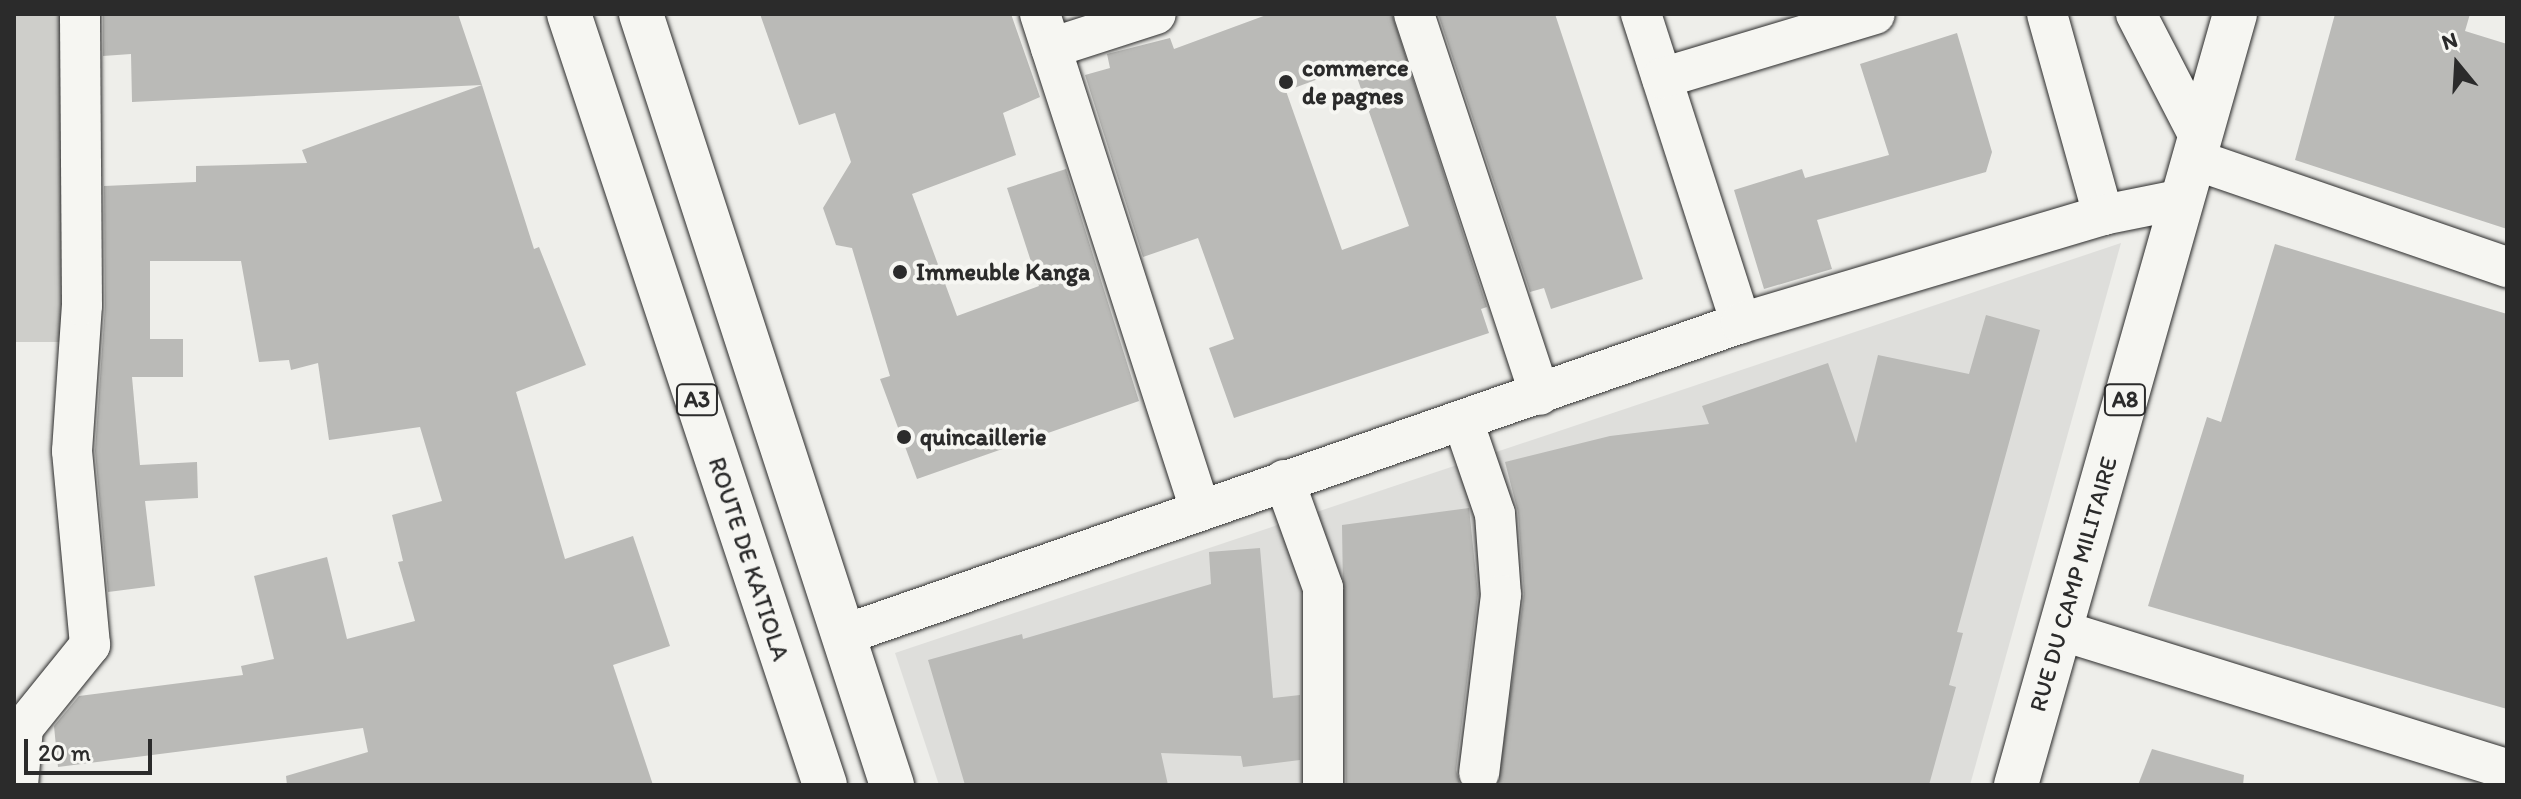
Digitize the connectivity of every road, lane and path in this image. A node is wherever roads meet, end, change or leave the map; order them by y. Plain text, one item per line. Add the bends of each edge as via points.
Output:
1 (80, 14) edge
2 (569, 14) edge
3 (641, 14) edge
4 (1156, 14) edge
5 (1414, 14) edge
6 (1641, 14) edge
7 (1875, 14) edge
8 (2047, 14) edge
9 (2136, 14) edge
10 (2235, 14) edge
11 (1045, 31) edge
12 (1662, 78) junction
13 (2192, 165) junction
14 (2103, 215) junction
15 (2507, 267) edge
16 (1741, 323) junction
17 (1540, 395) junction
18 (1463, 421) junction
19 (1284, 480) junction
20 (1200, 509) junction
21 (2060, 630) junction
22 (843, 635) junction
23 (2507, 769) edge
24 (1479, 773) dead end
25 (18, 785) edge
26 (825, 785) edge
27 (892, 785) edge
28 (1323, 785) edge
29 (2016, 785) edge

1 - 25 street via 82,305 72,451 90,645 23,728
2 - 26 main road, ROUTE DE KATIOLA / A3
3 - 22 main road
4 - 11 street
5 - 17 street
6 - 12 street
7 - 12 street
8 - 14 street
9 - 13 street
10 - 13 main road, RUE DU CAMP MILITAIRE / A8
11 - 20 street
12 - 16 street
13 - 14 street
13 - 15 street
13 - 21 main road, RUE DU CAMP MILITAIRE / A8
14 - 16 street
16 - 17 street
17 - 18 street
18 - 19 street
18 - 24 street via 1495,514 1501,595
19 - 20 street
19 - 28 street via 1323,588
20 - 22 street
21 - 23 street
21 - 29 main road, RUE DU CAMP MILITAIRE / A8
22 - 27 main road

